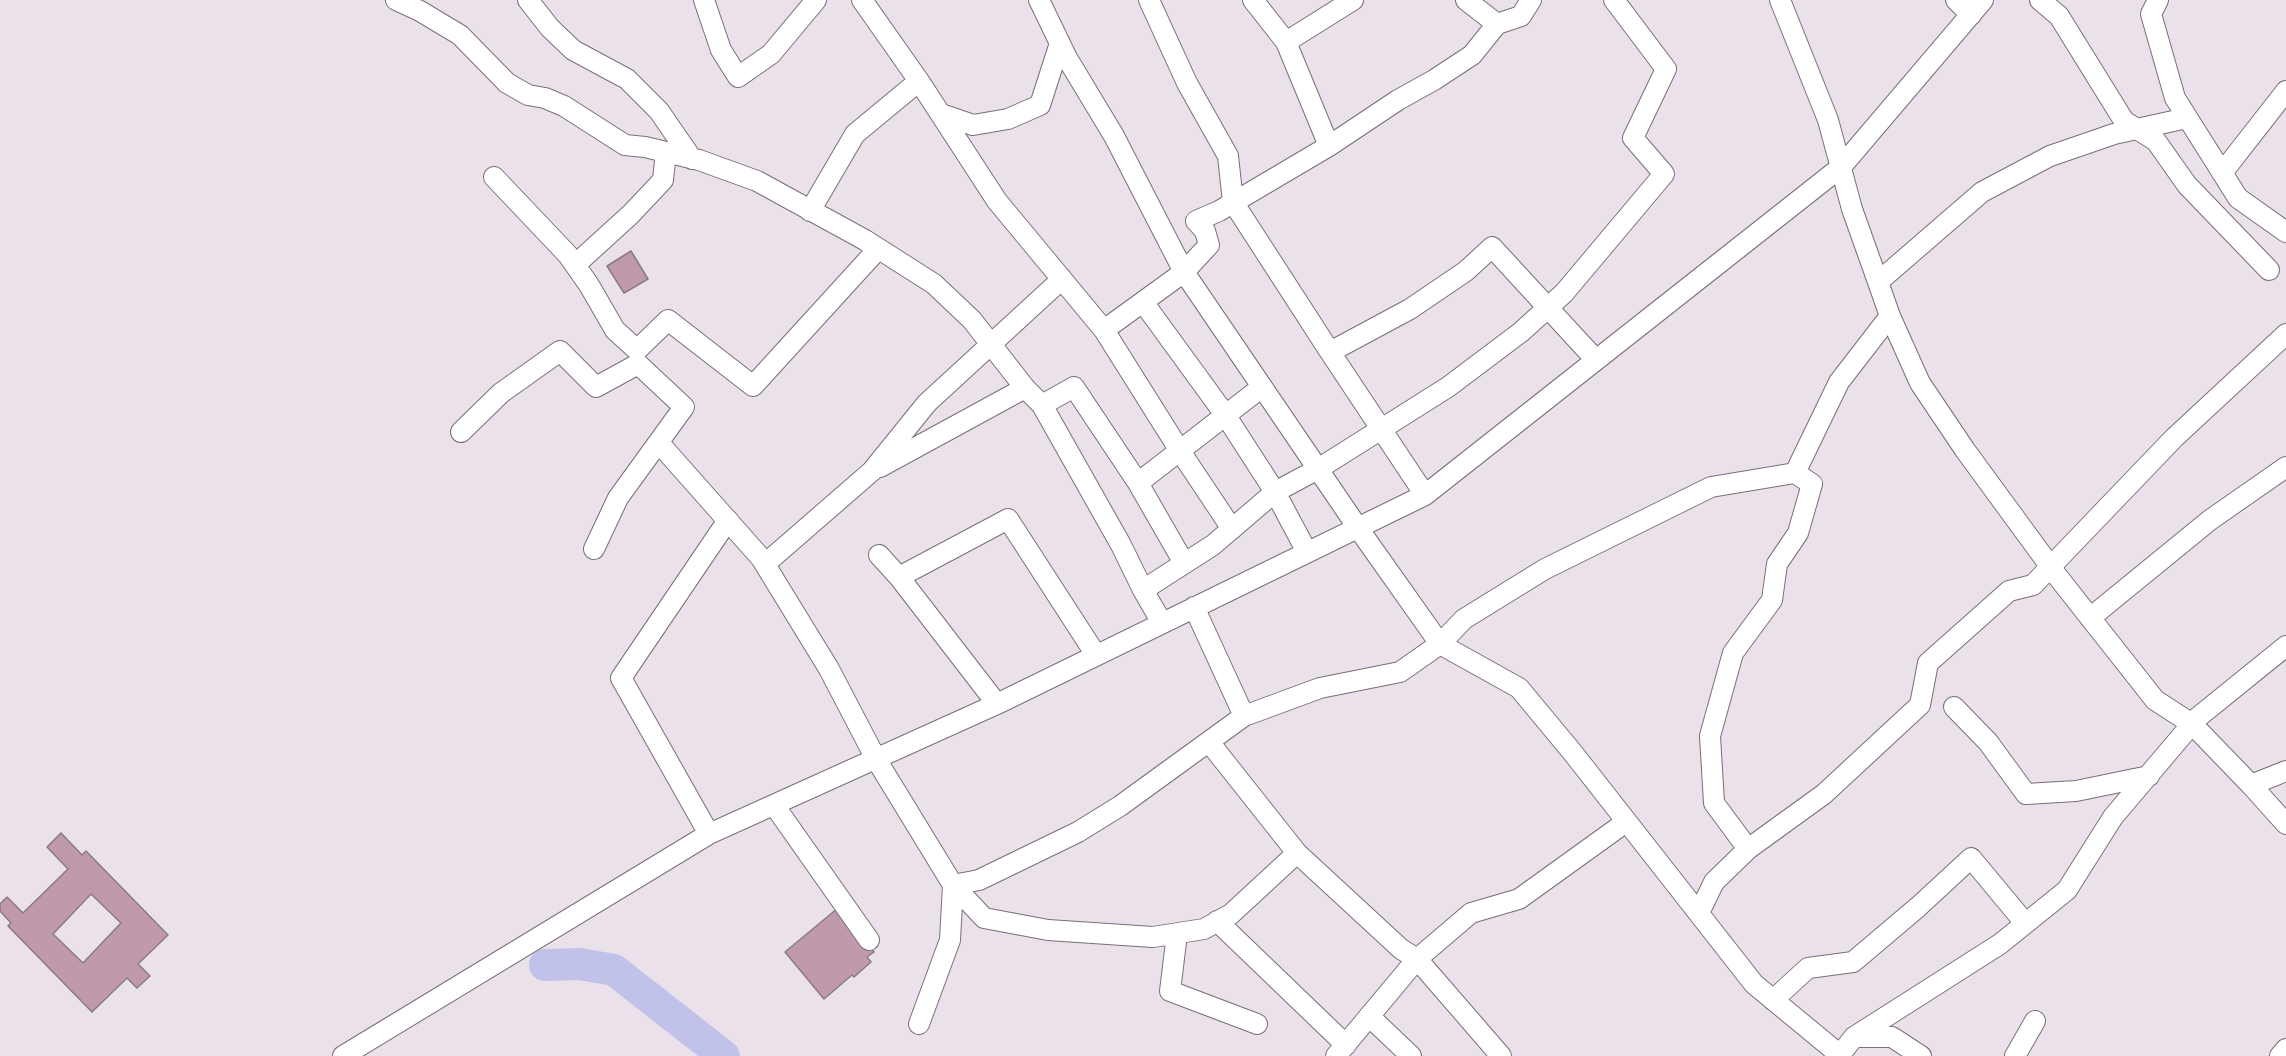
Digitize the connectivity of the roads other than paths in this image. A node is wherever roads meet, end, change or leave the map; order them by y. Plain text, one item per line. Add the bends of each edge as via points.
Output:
1 (396, 0) edge
2 (528, 0) edge
3 (704, 0) edge
4 (816, 0) edge
5 (862, 0) edge
6 (1039, 0) edge
7 (1149, 0) edge
8 (1253, 0) edge
9 (1353, 0) edge
10 (1466, 0) edge
11 (1532, 0) edge
12 (1614, 0) edge
13 (1956, 0) edge
14 (2040, 0) edge
15 (2158, 0) edge
16 (1784, 1) edge
17 (1977, 8) edge
18 (1497, 24) junction
19 (1286, 42) junction
20 (1060, 43) junction
21 (919, 81) junction
22 (2286, 91) edge
23 (941, 114) junction
24 (2187, 118) junction
25 (2136, 129) junction
26 (1329, 146) junction
27 (666, 152) junction
28 (692, 159) junction
29 (1841, 167) junction
30 (2222, 173) junction
31 (494, 177) dead end
32 (1233, 202) junction
33 (810, 211) junction
34 (2286, 232) edge
35 (878, 249) junction
36 (575, 265) junction
37 (2269, 270) dead end
38 (1184, 272) junction
39 (1062, 279) junction
40 (1878, 282) junction
41 (1143, 302) junction
42 (1548, 308) junction
43 (1890, 316) junction
44 (1104, 330) junction
45 (2286, 334) edge
46 (991, 342) junction
47 (1330, 352) junction
48 (1596, 360) junction
49 (1262, 387) junction
50 (1025, 388) junction
51 (1042, 405) junction
52 (1226, 416) junction
53 (1381, 428) junction
54 (461, 432) dead end
55 (659, 443) junction
56 (1180, 451) junction
57 (2286, 467) edge
58 (1318, 469) junction
59 (872, 471) junction
60 (1795, 472) junction
61 (1138, 483) junction
62 (1275, 492) junction
63 (1425, 495) junction
64 (728, 520) junction
65 (1358, 528) junction
66 (1232, 529) junction
67 (594, 549) dead end
68 (1307, 552) junction
69 (879, 555) dead end
70 (1184, 563) junction
71 (765, 564) junction
72 (2050, 566) junction
73 (899, 577) junction
74 (1143, 590) junction
75 (1194, 607) junction
76 (2090, 618) junction
77 (1162, 623) junction
78 (1440, 644) junction
79 (2286, 646) edge
80 (1096, 655) junction
81 (997, 704) junction
82 (1954, 707) dead end
83 (1244, 717) junction
84 (2192, 724) junction
85 (1209, 742) junction
86 (876, 759) junction
87 (2286, 771) edge
88 (2149, 776) junction
89 (2251, 785) junction
90 (774, 805) junction
91 (1626, 822) junction
92 (2286, 824) edge
93 (709, 834) junction
94 (1748, 849) junction
95 (1297, 854) junction
96 (953, 885) junction
97 (1699, 913) junction
98 (1217, 921) junction
99 (2025, 923) junction
100 (1177, 934) junction
101 (869, 940) dead end
102 (1417, 959) junction
103 (1773, 1000) junction
104 (1369, 1016) junction
105 (2035, 1021) dead end
106 (919, 1024) dead end
107 (1257, 1024) dead end
108 (1854, 1037) junction
109 (2286, 1049) edge
110 (1341, 1050) edge
111 (343, 1056) edge
112 (1411, 1056) edge
113 (1501, 1056) edge
114 (1839, 1056) edge
115 (1921, 1056) edge
116 (2015, 1056) edge
117 (2280, 1056) edge

1 - 27 street via 460,35 507,83 528,95 564,106 625,145
2 - 28 street via 573,50 627,79 659,111
3 - 4 street via 721,50 738,77 771,54
5 - 21 street
6 - 20 street
7 - 32 street via 1187,83 1228,156
8 - 19 street
9 - 19 street
10 - 18 street
11 - 18 street via 1521,16
12 - 42 street via 1666,69 1633,138 1664,174
13 - 17 street
14 - 25 street via 2059,16 2124,121
15 - 24 street via 2151,14 2175,98
16 - 29 street
17 - 29 street
18 - 26 street via 1472,55
19 - 26 street
20 - 23 street via 1040,105 1008,119 973,125
20 - 38 street via 1114,136
21 - 23 street
21 - 33 street via 855,134
22 - 30 street
23 - 39 street via 998,201
24 - 25 street
24 - 30 street
25 - 37 street via 2156,141 2187,185
25 - 40 street via 2050,156 1982,192
26 - 32 street
27 - 28 street
27 - 36 street via 663,180
28 - 33 street via 757,181
29 - 40 street
29 - 48 street
30 - 34 street via 2238,198
31 - 36 street
32 - 38 street via 1196,221 1205,231 1209,245
32 - 47 street
33 - 35 street
35 - 36 street via 753,386 668,320 637,350 615,330
35 - 46 street via 934,284
38 - 41 street
38 - 49 street
39 - 44 street
39 - 46 street
40 - 43 street
41 - 44 street
41 - 52 street
42 - 47 street via 1492,247 1466,271 1410,309
42 - 48 street
42 - 53 street via 1448,387
43 - 60 street via 1839,382
43 - 72 street via 1920,382
44 - 56 street
45 - 72 street via 2174,438
46 - 50 street
46 - 59 street via 927,403
47 - 53 street
48 - 63 street
49 - 52 street
49 - 58 street
50 - 51 street
50 - 59 street
51 - 61 street via 1074,387
51 - 74 street
52 - 56 street
52 - 62 street
53 - 58 street
53 - 63 street
54 - 55 street via 501,393 560,351 596,387 638,364 684,407
55 - 64 street
55 - 67 street via 618,498
56 - 61 street
56 - 66 street
57 - 76 street via 2210,520
58 - 62 street
58 - 65 street
59 - 71 street
60 - 78 street via 1711,488 1545,569 1464,619
60 - 94 street via 1812,484 1798,533 1777,564 1772,600 1733,653 1710,736 1714,803
61 - 70 street
62 - 66 street
62 - 68 street
63 - 65 street
64 - 71 street
64 - 93 street via 621,678
65 - 68 street
65 - 78 street
66 - 70 street
68 - 75 street
69 - 73 street
70 - 74 street
71 - 86 street via 829,669
72 - 76 street
72 - 94 street via 2033,585 2009,591 1928,663 1920,705 1824,794
73 - 80 street via 1008,519
73 - 81 street
74 - 77 street
75 - 77 street
75 - 83 street
76 - 84 street via 2155,700
77 - 80 street
78 - 83 street via 1400,672 1320,688
78 - 91 street via 1519,688
79 - 84 street
80 - 81 street
81 - 86 street
82 - 88 street via 1988,742 2026,794 2076,791
83 - 85 street
84 - 88 street
84 - 89 street
85 - 95 street
85 - 96 street via 1078,832 979,880
86 - 90 street
86 - 96 street
87 - 89 street
88 - 99 street via 2113,817 2067,890
89 - 92 street
90 - 93 street
90 - 101 street
91 - 97 street
91 - 102 street via 1519,898 1471,913
93 - 111 street
94 - 97 street via 1714,882
95 - 98 street via 1231,914
95 - 102 street via 1401,949
96 - 100 street via 984,918 1048,930 1154,937
96 - 106 street via 950,940
97 - 103 street via 1754,984
98 - 100 street via 1203,929
98 - 110 street
99 - 103 street via 1971,858 1853,962 1808,968
99 - 108 street via 2000,944
100 - 107 street via 1170,990
102 - 104 street
102 - 113 street
103 - 114 street
104 - 110 street
104 - 112 street
105 - 116 street
108 - 114 street
108 - 115 street via 1892,1037
109 - 117 street

